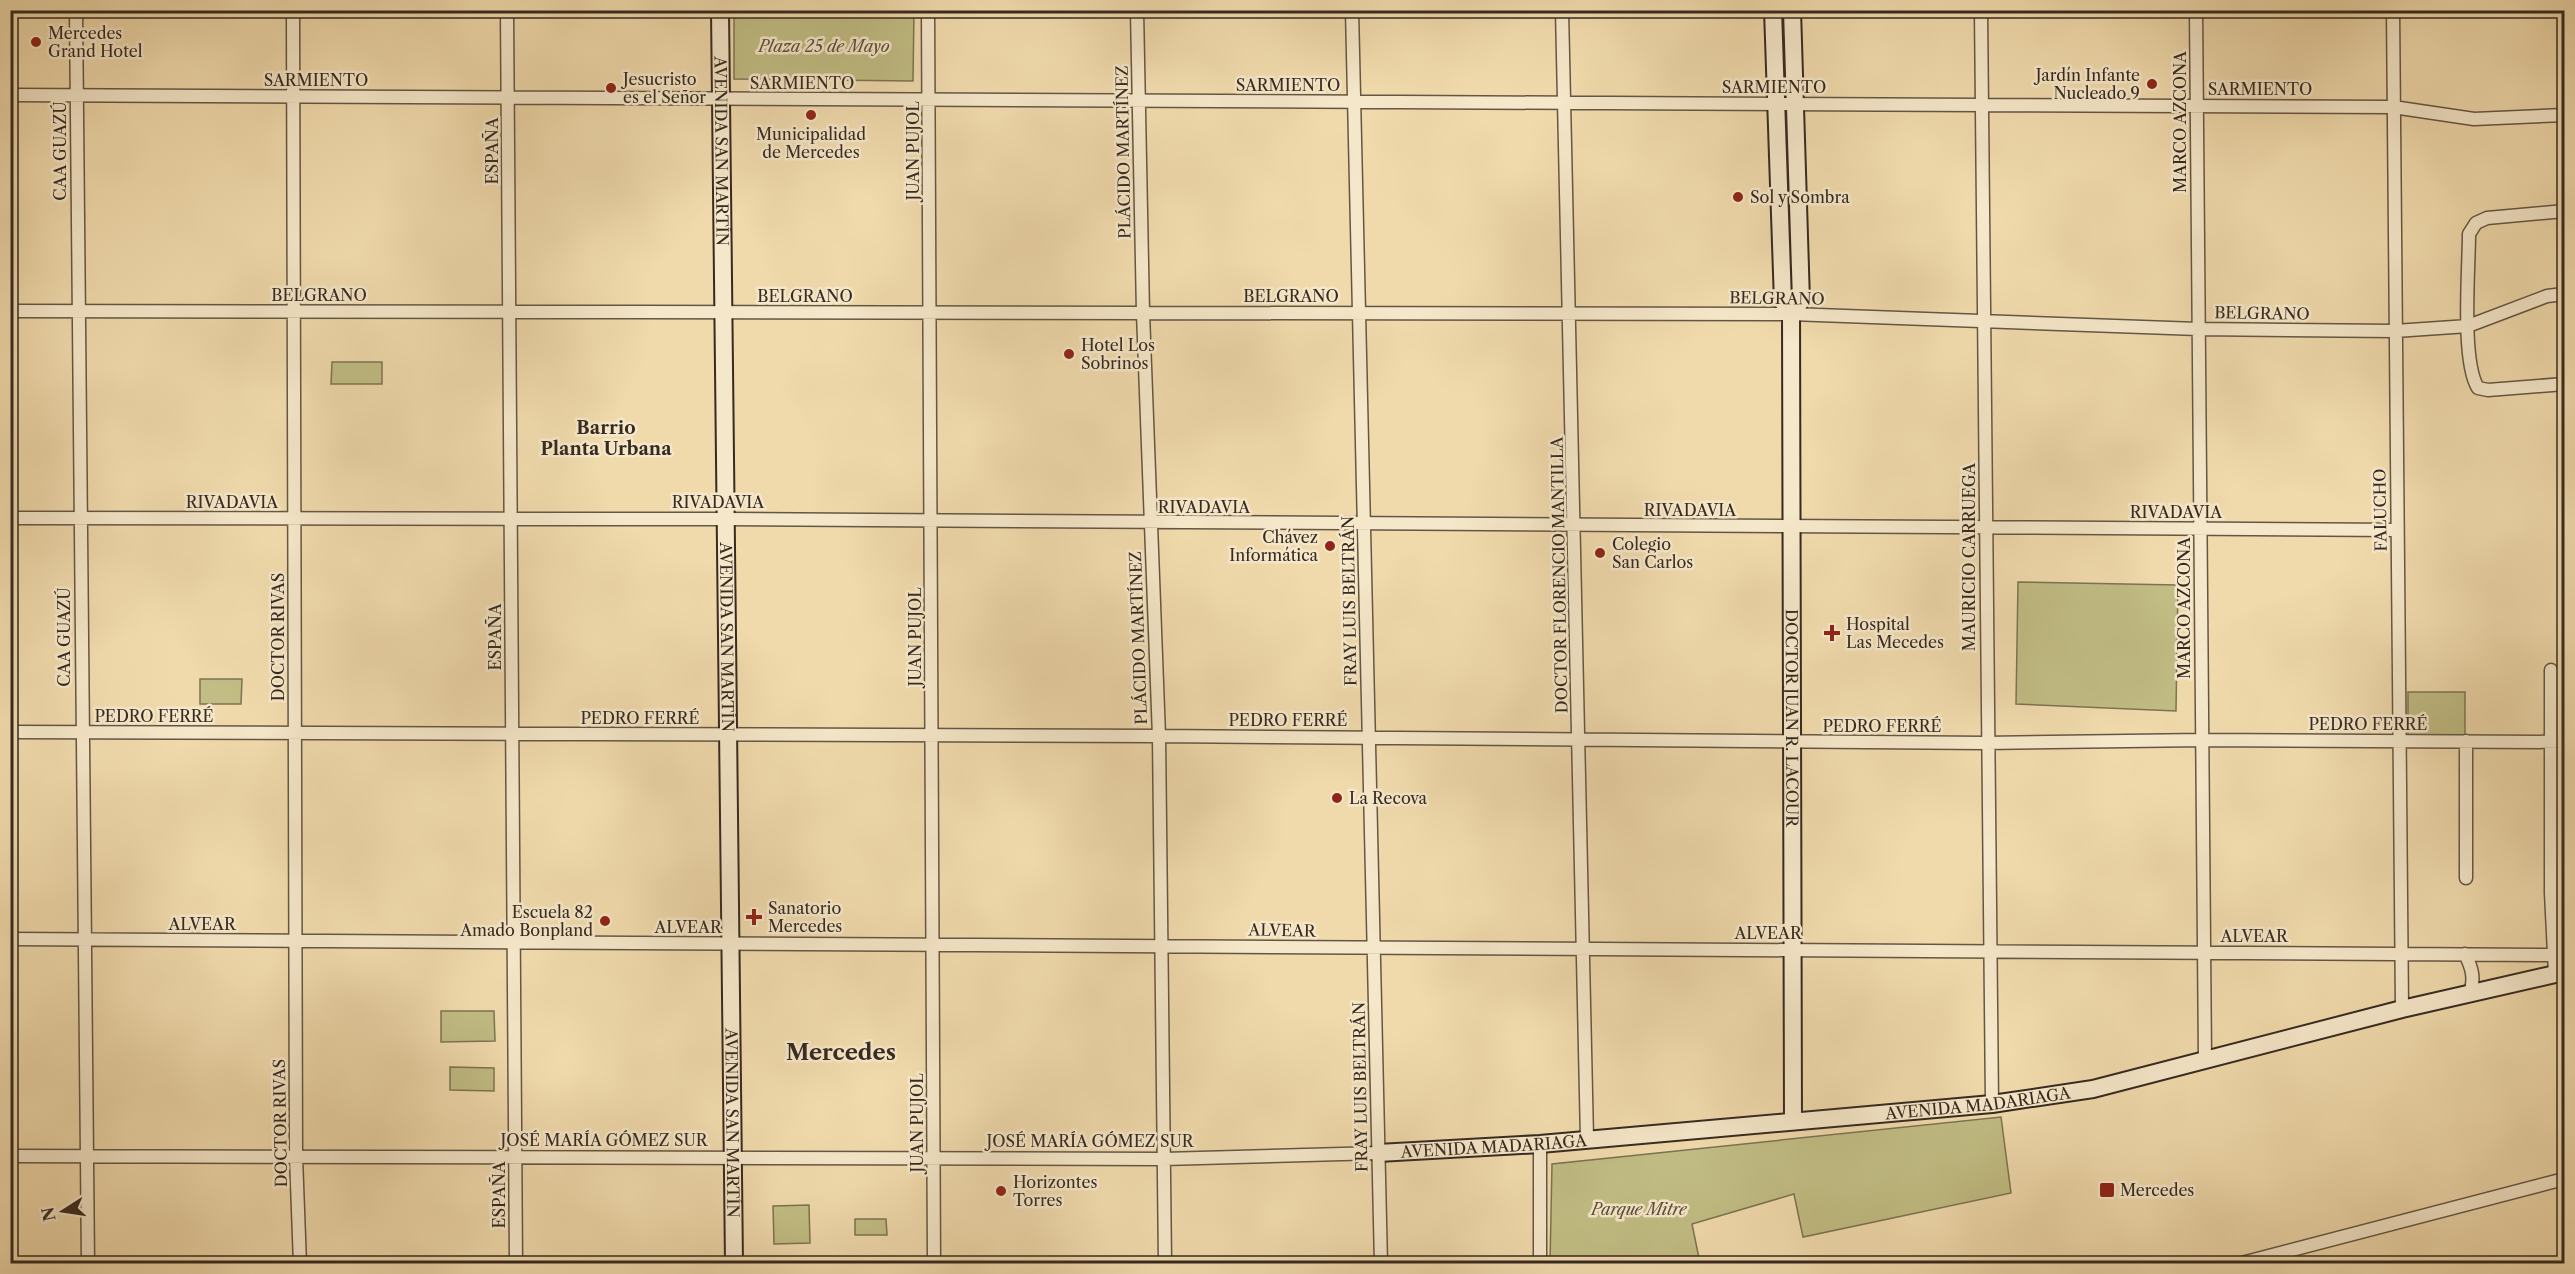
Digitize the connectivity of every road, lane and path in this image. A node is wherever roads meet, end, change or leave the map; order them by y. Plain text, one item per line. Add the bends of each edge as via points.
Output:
1 (76, 10) edge
2 (293, 10) edge
3 (507, 10) edge
4 (720, 10) edge
5 (928, 10) edge
6 (1137, 10) edge
7 (1352, 10) edge
8 (1562, 10) edge
9 (1773, 10) edge
10 (1791, 10) edge
11 (1981, 10) edge
12 (2196, 10) edge
13 (2393, 10) edge
14 (10, 95) edge
15 (76, 96) junction
16 (293, 97) junction
17 (508, 98) junction
18 (721, 99) junction
19 (929, 100) junction
20 (1139, 101) junction
21 (1354, 102) junction
22 (1564, 103) junction
23 (1777, 104) junction
24 (1795, 104) junction
25 (1982, 105) junction
26 (2196, 106) junction
27 (2393, 107) junction
28 (2565, 115) edge
29 (2565, 211) edge
30 (2565, 294) edge
31 (10, 311) edge
32 (78, 311) junction
33 (294, 311) junction
34 (509, 312) junction
35 (723, 312) junction
36 (930, 312) junction
37 (1143, 313) junction
38 (1359, 313) junction
39 (1569, 313) junction
40 (1791, 314) junction
41 (1983, 322) junction
42 (2468, 326) junction
43 (2198, 329) junction
44 (2395, 331) junction
45 (2565, 384) edge
46 (10, 518) edge
47 (80, 518) junction
48 (294, 518) junction
49 (511, 518) junction
50 (726, 519) junction
51 (931, 521) junction
52 (1151, 523) junction
53 (1364, 524) junction
54 (1574, 525) junction
55 (1792, 527) junction
56 (1985, 528) junction
57 (2200, 529) junction
58 (2397, 530) junction
59 (2551, 670) dead end
60 (10, 732) edge
61 (82, 733) junction
62 (295, 733) junction
63 (512, 734) junction
64 (728, 735) junction
65 (1159, 735) junction
66 (932, 736) junction
67 (1369, 737) junction
68 (1579, 738) junction
69 (2202, 740) junction
70 (2399, 741) junction
71 (2466, 741) junction
72 (2550, 741) junction
73 (1791, 742) junction
74 (2565, 742) edge
75 (1986, 743) junction
76 (2466, 878) dead end
77 (2565, 892) edge
78 (2551, 893) junction
79 (10, 939) edge
80 (83, 939) junction
81 (296, 941) junction
82 (514, 942) junction
83 (730, 943) junction
84 (932, 945) junction
85 (1161, 945) junction
86 (1374, 947) junction
87 (1584, 949) junction
88 (1793, 950) junction
89 (1989, 951) junction
90 (2204, 952) junction
91 (2401, 954) junction
92 (2465, 954) junction
93 (2553, 955) junction
94 (2560, 973) edge
95 (2470, 994) junction
96 (2402, 1009) junction
97 (2205, 1061) junction
98 (1992, 1104) junction
99 (1793, 1121) junction
100 (1587, 1139) junction
101 (1540, 1144) junction
102 (1378, 1153) junction
103 (10, 1156) edge
104 (85, 1156) junction
105 (296, 1157) junction
106 (515, 1157) junction
107 (732, 1157) junction
108 (933, 1157) junction
109 (1164, 1159) junction
110 (2565, 1179) edge
111 (88, 1263) edge
112 (300, 1263) edge
113 (516, 1263) edge
114 (734, 1263) edge
115 (934, 1263) edge
116 (1165, 1263) edge
117 (1381, 1263) edge
118 (1540, 1263) edge
119 (2238, 1263) edge

1 - 15 street, CAA GUAZÚ
2 - 16 street, DOCTOR RIVAS
3 - 17 street, ESPAÑA
4 - 18 street, AVENIDA SAN MARTÍN
5 - 19 street, JUAN PUJOL
6 - 20 street, PLÁCIDO MARTÍNEZ
7 - 21 street, FRAY LUIS BELTRÁN
8 - 22 street, DOCTOR FLORENCIO MANTILLA
9 - 23 street
10 - 24 street
11 - 25 street, MAURICIO CARRUEGA
12 - 26 street, MARCO AZCONA
13 - 27 street, FALUCHO
14 - 15 street, SARMIENTO
15 - 16 street, SARMIENTO
15 - 32 street, CAA GUAZÚ
16 - 17 street, SARMIENTO
16 - 33 street, DOCTOR RIVAS
17 - 18 street, SARMIENTO
17 - 34 street, ESPAÑA
18 - 19 street, SARMIENTO
18 - 35 street, AVENIDA SAN MARTÍN
19 - 20 street, SARMIENTO
19 - 36 street, JUAN PUJOL
20 - 21 street, SARMIENTO
20 - 37 street, PLÁCIDO MARTÍNEZ
21 - 22 street, SARMIENTO
21 - 38 street, FRAY LUIS BELTRÁN
22 - 23 street, SARMIENTO
22 - 39 street, DOCTOR FLORENCIO MANTILLA
23 - 24 street, SARMIENTO
23 - 40 street via 1783,302
24 - 25 street, SARMIENTO
24 - 40 street via 1801,301
25 - 26 street, SARMIENTO
25 - 41 street, MAURICIO CARRUEGA
26 - 27 street, SARMIENTO
26 - 43 street, MARCO AZCONA
27 - 28 street, SARMIENTO via 2474,119
27 - 44 street, FALUCHO
29 - 42 street via 2487,218 2476,223 2469,234
30 - 42 street, BELGRANO via 2547,296
31 - 32 street, BELGRANO
32 - 33 street, BELGRANO
32 - 47 street, CAA GUAZÚ
33 - 34 street, BELGRANO
33 - 48 street, DOCTOR RIVAS
34 - 35 street, BELGRANO
34 - 49 street, ESPAÑA
35 - 36 street, BELGRANO
35 - 50 street, AVENIDA SAN MARTÍN
36 - 37 street, BELGRANO
36 - 51 street, JUAN PUJOL
37 - 38 street, BELGRANO
37 - 52 street, PLÁCIDO MARTÍNEZ
38 - 39 street, BELGRANO
38 - 53 street, FRAY LUIS BELTRÁN
39 - 40 street, BELGRANO
39 - 54 street, DOCTOR FLORENCIO MANTILLA
40 - 41 street, BELGRANO
40 - 55 street, DOCTOR JUAN R. LACOUR
41 - 43 street, BELGRANO
41 - 56 street, MAURICIO CARRUEGA
42 - 44 street, BELGRANO
42 - 45 street via 2472,379 2478,388
43 - 44 street, BELGRANO
43 - 57 street, MARCO AZCONA
44 - 58 street, FALUCHO
46 - 47 street, RIVADAVIA
47 - 48 street, RIVADAVIA
47 - 61 street, CAA GUAZÚ
48 - 49 street, RIVADAVIA
48 - 62 street, DOCTOR RIVAS
49 - 50 street, RIVADAVIA
49 - 63 street, ESPAÑA
50 - 51 street, RIVADAVIA
50 - 64 street, AVENIDA SAN MARTÍN
51 - 52 street, RIVADAVIA
51 - 66 street, JUAN PUJOL
52 - 53 street, RIVADAVIA
52 - 65 street, PLÁCIDO MARTÍNEZ
53 - 54 street, RIVADAVIA
53 - 67 street, FRAY LUIS BELTRÁN
54 - 55 street, RIVADAVIA
54 - 68 street, DOCTOR FLORENCIO MANTILLA
55 - 56 street, RIVADAVIA
55 - 73 street, DOCTOR JUAN R. LACOUR
56 - 57 street, RIVADAVIA
56 - 75 street, MAURICIO CARRUEGA
57 - 58 street, RIVADAVIA
57 - 69 street, MARCO AZCONA
58 - 70 street, FALUCHO
59 - 72 street
60 - 61 street, PEDRO FERRÉ
61 - 62 street, PEDRO FERRÉ
61 - 80 street, CAA GUAZÚ
62 - 63 street, PEDRO FERRÉ
62 - 81 street, DOCTOR RIVAS
63 - 64 street, PEDRO FERRÉ
63 - 82 street, ESPAÑA
64 - 66 street, PEDRO FERRÉ
64 - 83 street, AVENIDA SAN MARTÍN
65 - 66 street, PEDRO FERRÉ
65 - 67 street, PEDRO FERRÉ
65 - 85 street, PLÁCIDO MARTÍNEZ
66 - 84 street, JUAN PUJOL
67 - 68 street, PEDRO FERRÉ
67 - 86 street, FRAY LUIS BELTRÁN
68 - 73 street, PEDRO FERRÉ
68 - 87 street, DOCTOR FLORENCIO MANTILLA
69 - 70 street, PEDRO FERRÉ
69 - 75 street, PEDRO FERRÉ
69 - 90 street, MARCO AZCONA
70 - 71 street, PEDRO FERRÉ
70 - 91 street, FALUCHO
71 - 72 street, PEDRO FERRÉ
71 - 76 street
72 - 74 street, PEDRO FERRÉ
72 - 78 street
73 - 75 street, PEDRO FERRÉ
73 - 88 street, DOCTOR JUAN R. LACOUR
75 - 89 street, MAURICIO CARRUEGA
77 - 78 street
78 - 93 street
79 - 80 street, ALVEAR
80 - 81 street, ALVEAR
80 - 104 street, CAA GUAZÚ
81 - 82 street, ALVEAR
81 - 105 street, DOCTOR RIVAS
82 - 83 street, ALVEAR
82 - 106 street, ESPAÑA
83 - 84 street, ALVEAR
83 - 107 street, AVENIDA SAN MARTÍN
84 - 85 street, ALVEAR
84 - 108 street, JUAN PUJOL
85 - 86 street, ALVEAR
85 - 109 street, PLÁCIDO MARTÍNEZ
86 - 87 street, ALVEAR
86 - 102 street, FRAY LUIS BELTRÁN
87 - 88 street, ALVEAR
87 - 100 street, DOCTOR FLORENCIO MANTILLA
88 - 89 street, ALVEAR
88 - 99 street, DOCTOR JUAN R. LACOUR
89 - 90 street, ALVEAR
89 - 98 street, MAURICIO CARRUEGA
90 - 91 street, ALVEAR
90 - 97 street, MARCO AZCONA
91 - 92 street, ALVEAR
91 - 96 street, FALUCHO
92 - 93 street, ALVEAR
92 - 95 street via 2474,983
93 - 94 street
94 - 95 street, AVENIDA MADARIAGA
95 - 96 street, AVENIDA MADARIAGA
96 - 97 street, AVENIDA MADARIAGA
97 - 98 street, AVENIDA MADARIAGA via 2093,1089
98 - 99 street, AVENIDA MADARIAGA
99 - 100 street, AVENIDA MADARIAGA
100 - 101 street, AVENIDA MADARIAGA
101 - 102 street, AVENIDA MADARIAGA
101 - 118 street
102 - 109 street, JOSÉ MARÍA GÓMEZ SUR
102 - 117 street, FRAY LUIS BELTRÁN
103 - 104 street, JOSÉ MARÍA GÓMEZ SUR
104 - 105 street, JOSÉ MARÍA GÓMEZ SUR
104 - 111 street, CAA GUAZÚ
105 - 106 street, JOSÉ MARÍA GÓMEZ SUR
105 - 112 street, DOCTOR RIVAS
106 - 107 street, JOSÉ MARÍA GÓMEZ SUR
106 - 113 street, ESPAÑA
107 - 108 street, JOSÉ MARÍA GÓMEZ SUR
107 - 114 street, AVENIDA SAN MARTÍN
108 - 109 street, JOSÉ MARÍA GÓMEZ SUR
108 - 115 street, JUAN PUJOL
109 - 116 street, PLÁCIDO MARTÍNEZ
110 - 119 street

